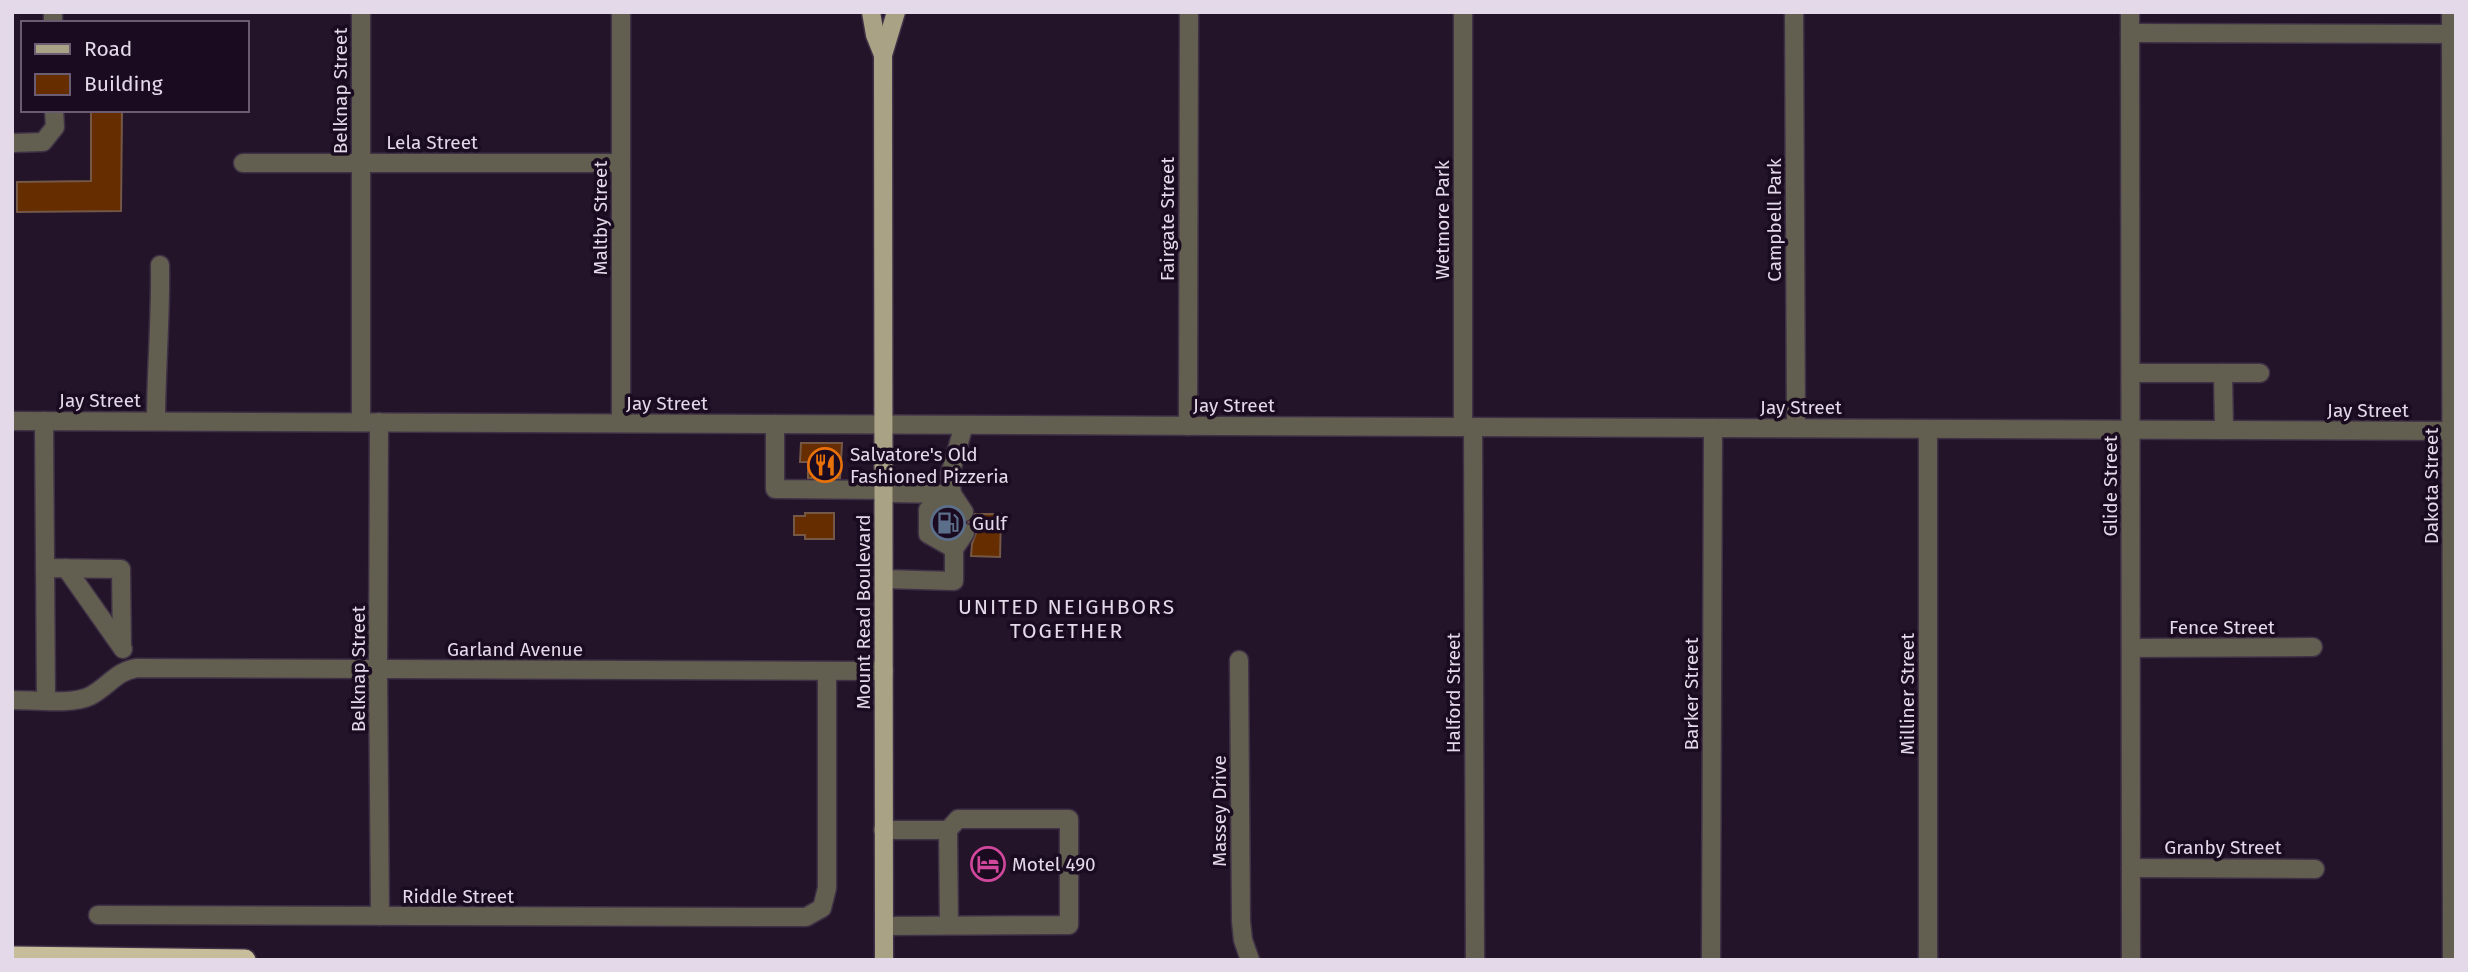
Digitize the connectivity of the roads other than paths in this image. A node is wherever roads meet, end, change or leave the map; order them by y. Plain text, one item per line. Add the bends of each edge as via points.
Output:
1 (361, 12) edge
2 (621, 12) edge
3 (871, 12) edge
4 (896, 12) edge
5 (1189, 12) edge
6 (1463, 12) edge
7 (1794, 12) edge
8 (2130, 12) edge
9 (2451, 12) edge
10 (2130, 33) junction
11 (2454, 34) edge
12 (883, 55) junction
13 (54, 112) edge
14 (12, 143) edge
15 (243, 163) dead end
16 (361, 163) junction
17 (621, 163) junction
18 (160, 265) dead end
19 (2131, 373) junction
20 (2223, 373) junction
21 (2260, 373) dead end
22 (12, 421) edge
23 (44, 421) junction
24 (156, 421) junction
25 (361, 422) junction
26 (379, 422) junction
27 (621, 423) junction
28 (775, 424) junction
29 (883, 424) junction
30 (964, 425) junction
31 (1188, 426) junction
32 (1468, 427) junction
33 (1713, 428) junction
34 (1796, 428) junction
35 (1928, 429) junction
36 (2131, 430) junction
37 (2224, 430) junction
38 (2454, 431) edge
39 (884, 491) junction
40 (952, 507) junction
41 (45, 568) junction
42 (66, 568) junction
43 (884, 579) junction
44 (122, 647) junction
45 (2313, 647) dead end
46 (2131, 648) junction
47 (1239, 660) dead end
48 (138, 669) junction
49 (378, 669) junction
50 (827, 671) junction
51 (884, 671) junction
52 (12, 700) edge
53 (46, 700) junction
54 (883, 830) junction
55 (948, 830) junction
56 (2131, 868) junction
57 (2315, 869) dead end
58 (817, 912) joint
59 (99, 915) dead end
60 (380, 916) junction
61 (949, 925) junction
62 (884, 926) junction
63 (12, 957) edge
64 (245, 960) edge
65 (884, 960) edge
66 (1250, 960) edge
67 (1475, 960) edge
68 (1711, 960) edge
69 (1928, 960) edge
70 (2131, 960) edge
71 (2452, 960) edge

1 - 16 street, Belknap Street
2 - 17 street, Maltby Street
3 - 12 main road, Mount Read Boulevard
4 - 12 main road, Mount Read Boulevard
5 - 31 street, Fairgate Street
6 - 32 street, Wetmore Park
7 - 34 street, Campbell Park
8 - 10 street, Glide Street
9 - 11 street, Dakota Street
10 - 11 street
10 - 19 street, Glide Street
11 - 38 street, Dakota Street
12 - 29 main road, Mount Read Boulevard
13 - 14 street via 55,127 43,142
15 - 16 street, Lela Street
16 - 17 street, Lela Street
16 - 25 street, Belknap Street
17 - 27 street, Maltby Street
18 - 24 street
19 - 20 street
19 - 36 street, Glide Street
20 - 21 street
20 - 37 street
22 - 23 street, Jay Street
23 - 24 street, Jay Street
23 - 41 street
24 - 25 street, Jay Street
25 - 26 street, Jay Street
26 - 27 street, Jay Street
26 - 49 street, Belknap Street
27 - 28 street, Jay Street
28 - 29 street, Jay Street
28 - 39 street via 775,489
29 - 30 street, Jay Street
29 - 39 main road, Mount Read Boulevard
30 - 31 street, Jay Street
30 - 40 street via 950,474
31 - 32 street, Jay Street
32 - 33 street, Jay Street
32 - 67 street, Halford Street
33 - 34 street, Jay Street
33 - 68 street, Barker Street
34 - 35 street, Jay Street
35 - 36 street, Jay Street
35 - 69 street, Milliner Street
36 - 37 street, Jay Street
36 - 46 street, Glide Street
37 - 38 street, Jay Street
38 - 71 street, Dakota Street
39 - 40 street
39 - 43 main road, Mount Read Boulevard
40 - 43 street via 928,510 928,534 954,536 954,581
41 - 42 street
41 - 53 street
42 - 44 street
42 - 44 street via 121,569
43 - 51 main road, Mount Read Boulevard
44 - 48 street
45 - 46 street, Fence Street
46 - 56 street, Glide Street
47 - 66 street, Massey Drive via 1241,922
48 - 49 street, Garland Avenue
48 - 53 street via 115,676 89,696
49 - 50 street, Garland Avenue
49 - 60 street, Belknap Street
50 - 51 street, Garland Avenue
50 - 58 street, Mount Read Boulevard via 827,888 825,902
51 - 54 main road, Mount Read Boulevard
52 - 53 street
54 - 55 street
54 - 62 main road, Mount Read Boulevard
55 - 61 street
55 - 61 street via 958,818 1069,819 1069,925
56 - 57 street, Granby Street
56 - 70 street, Glide Street
58 - 60 street, Riddle Street via 793,919
59 - 60 street, Riddle Street
61 - 62 street
62 - 65 main road, Mount Read Boulevard
63 - 64 highway

